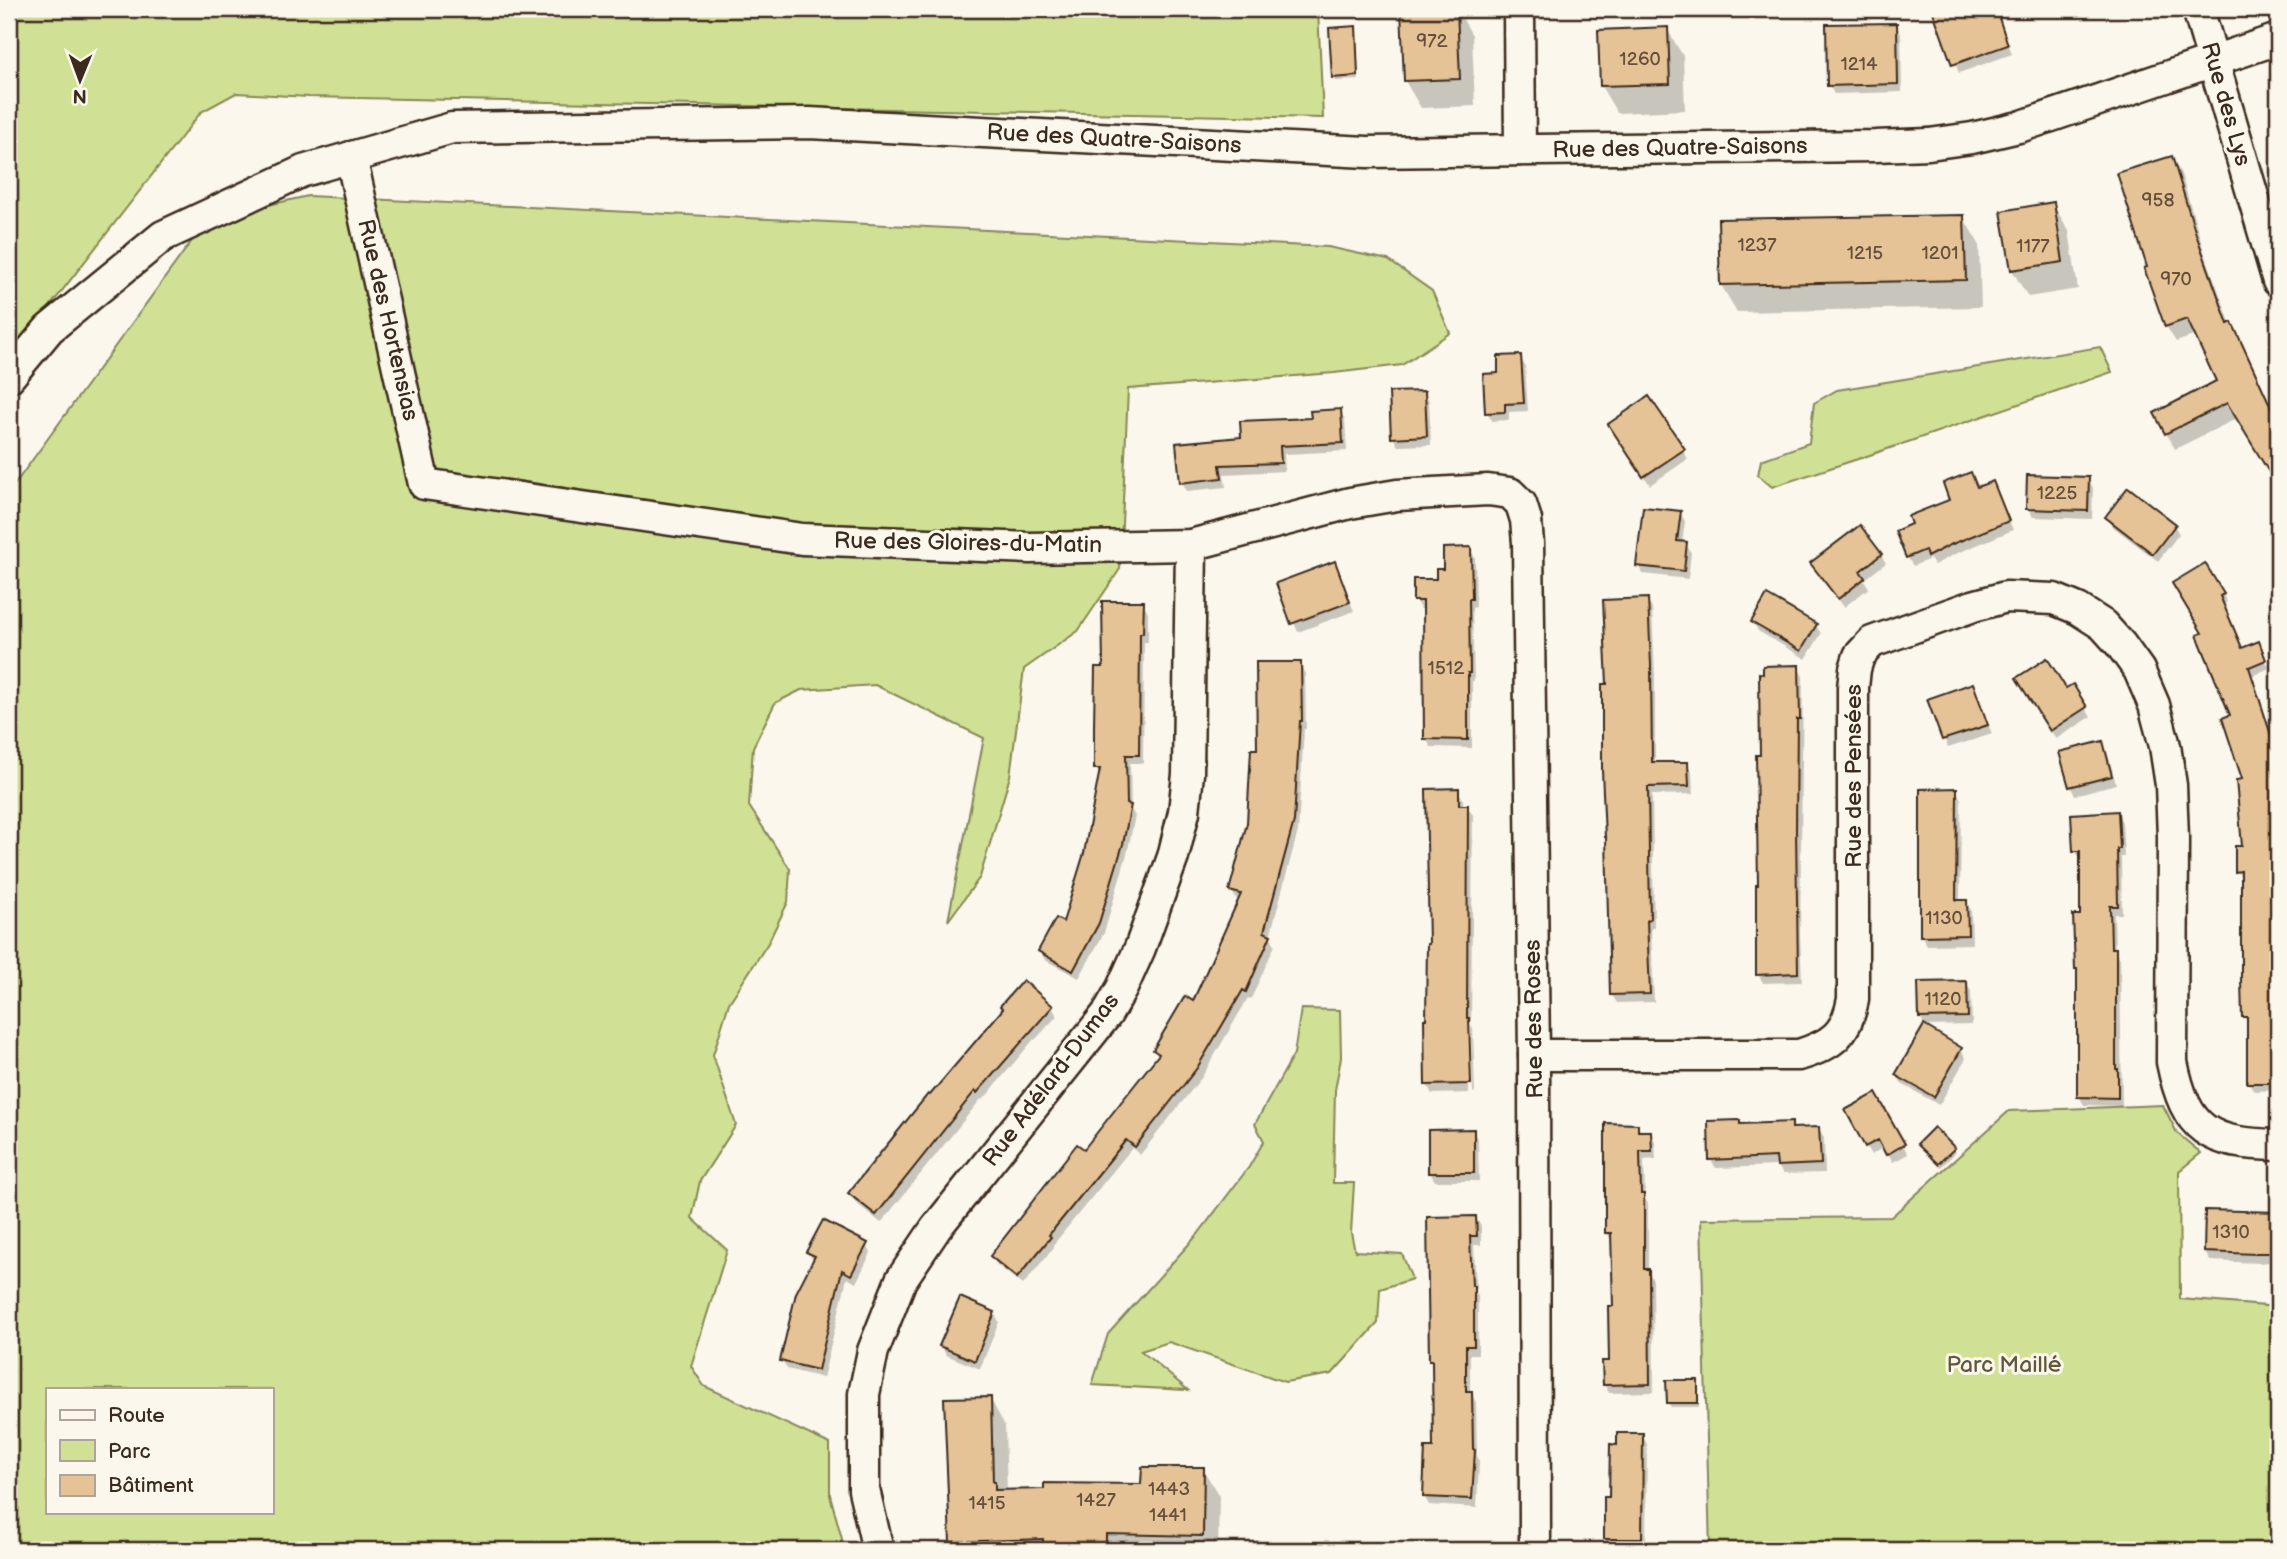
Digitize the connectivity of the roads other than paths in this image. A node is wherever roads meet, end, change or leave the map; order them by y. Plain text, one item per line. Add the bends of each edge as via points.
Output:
1 (1519, 9) edge
2 (2197, 9) edge
3 (2278, 38) edge
4 (2213, 61) junction
5 (1521, 150) junction
6 (351, 157) junction
7 (2278, 281) edge
8 (9, 377) edge
9 (424, 484) joint
10 (1510, 493) joint
11 (1191, 545) junction
12 (1534, 1055) junction
13 (2278, 1145) edge
14 (878, 1550) edge
15 (1535, 1550) edge

1 - 5 street
2 - 4 street, Rue des Lys
3 - 4 street, Rue des Quatre-Saisons
4 - 5 street, Rue des Quatre-Saisons via 2019,127 1929,144
4 - 7 street, Rue des Lys
5 - 6 street, Rue des Quatre-Saisons via 1367,152 809,123 452,128
6 - 8 street, Rue des Quatre-Saisons via 303,171 163,236 49,329
6 - 9 street, Rue des Hortensias
9 - 11 street, Rue des Gloires-du-Matin via 803,539 1031,548
10 - 11 street, Rue des Gloires-du-Matin via 1488,490 1385,496
10 - 12 street, Rue des Roses via 1527,520 1528,543
11 - 14 street, Rue Adélard-Dumas via 1188,774 1173,857 1140,948 1107,1014 936,1228 901,1280 873,1350 864,1394 864,1490
12 - 13 street, Rue des Pensées via 1799,1055 1821,1048 1840,1034 1850,1018 1853,999 1853,688 1859,656 1872,642 1973,606 2006,597 2054,599 2103,625 2121,645 2139,670 2165,746 2172,798 2172,1062 2177,1087 2189,1116 2208,1131 2245,1145
12 - 15 street, Rue des Roses

